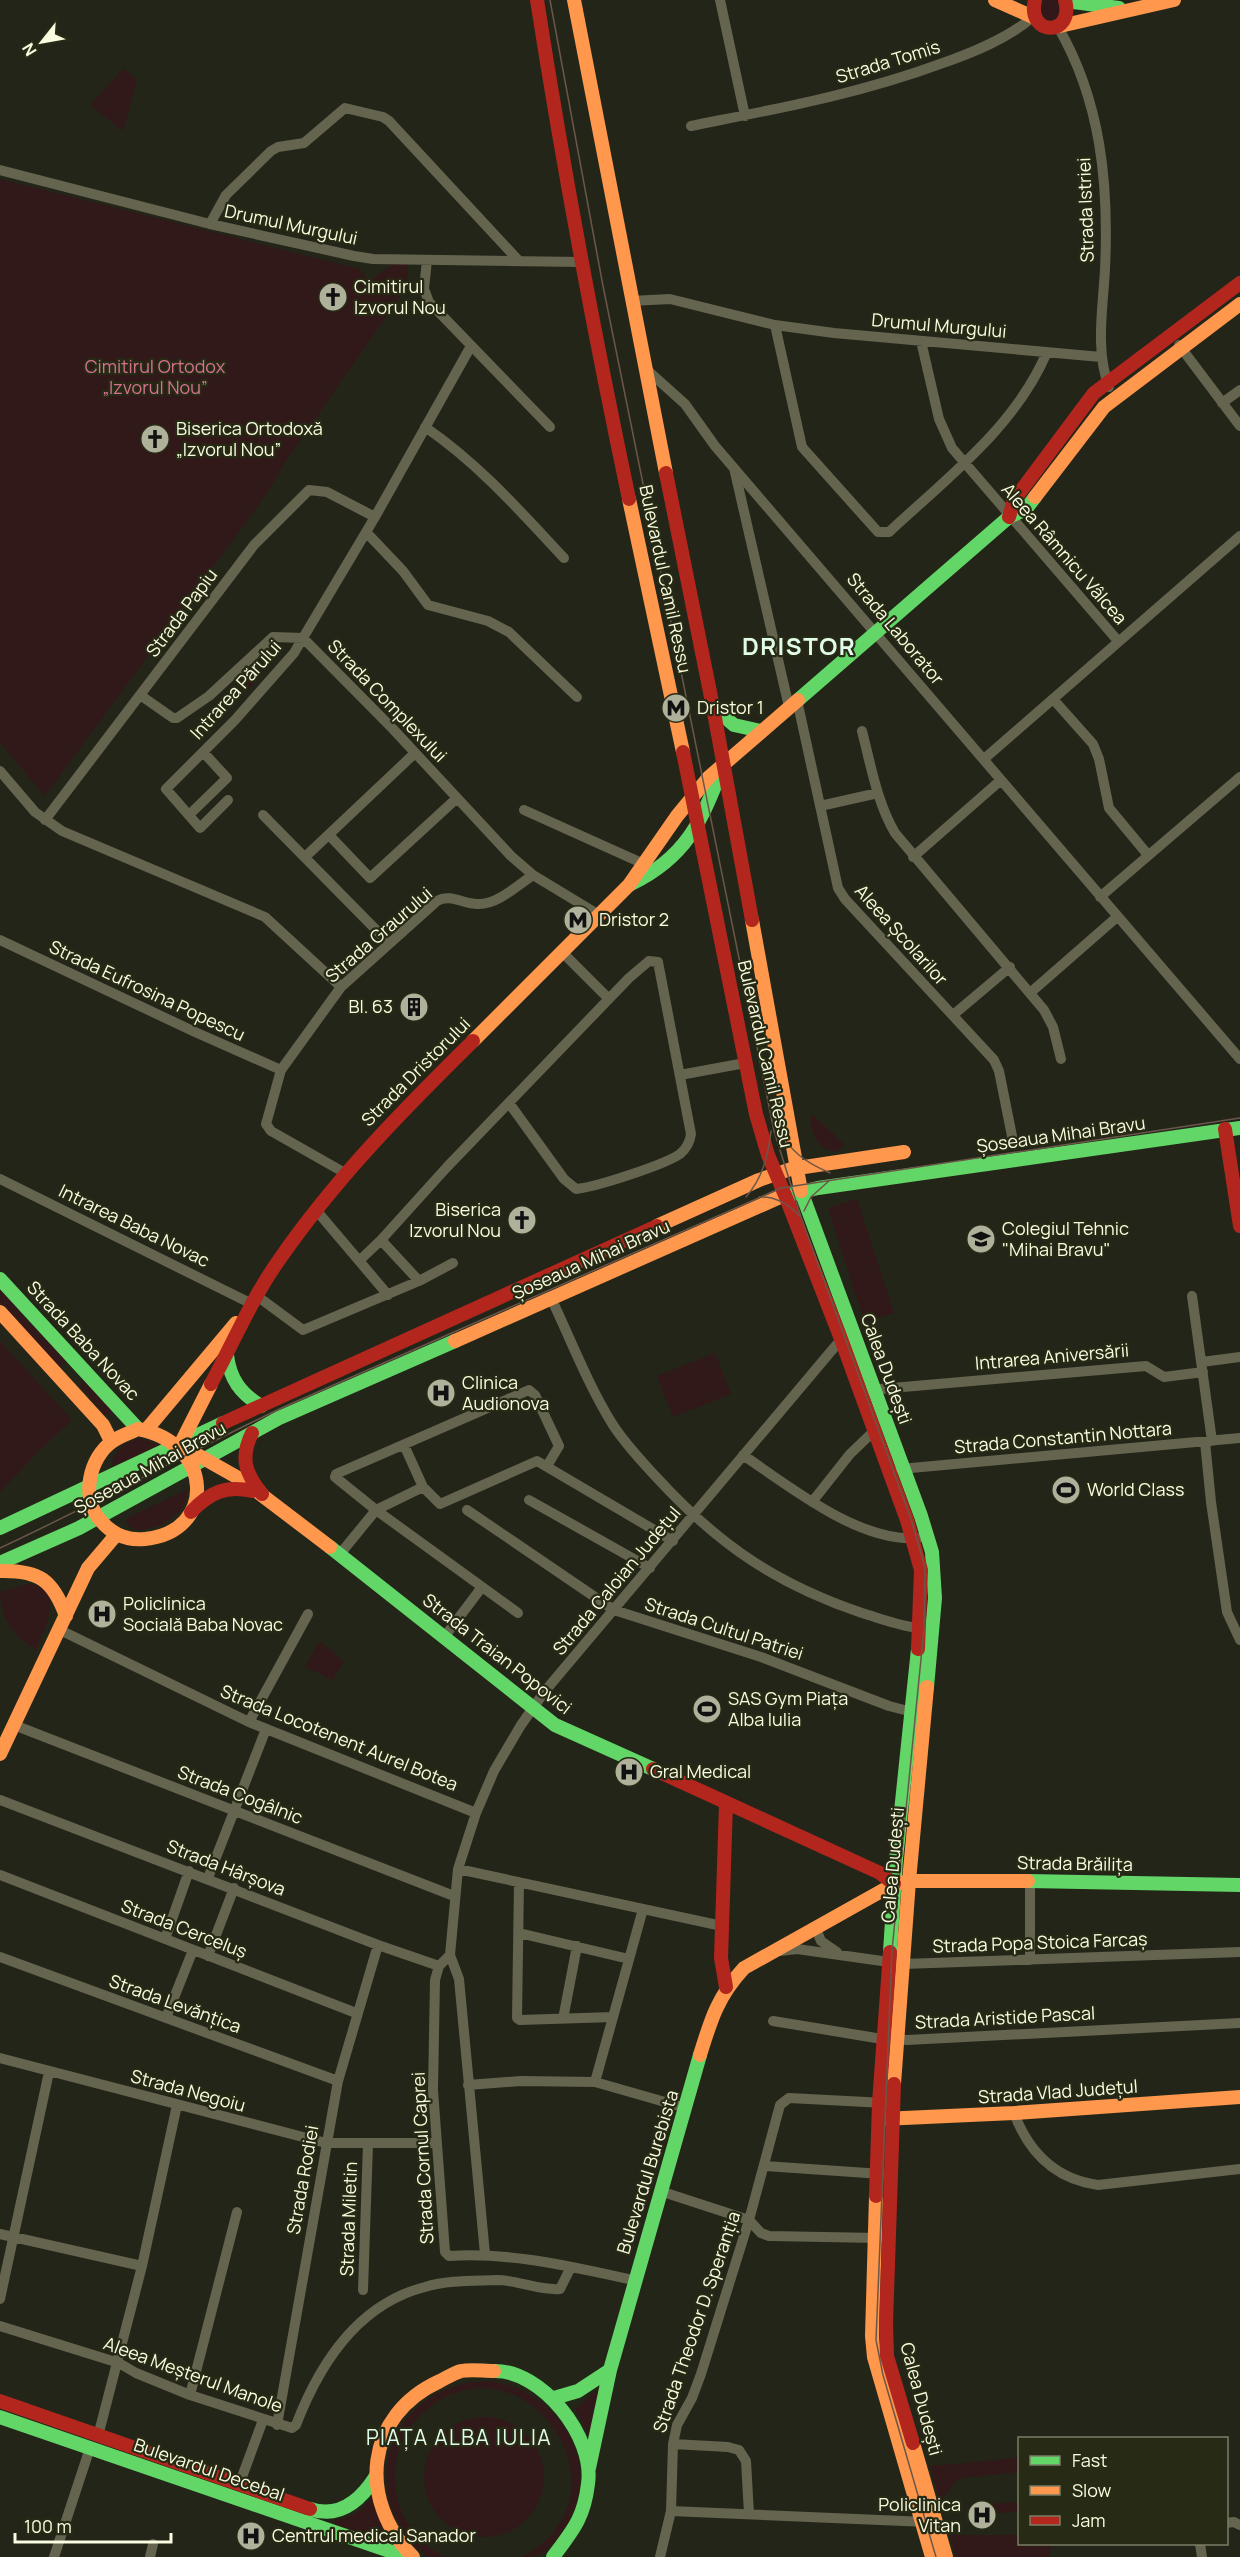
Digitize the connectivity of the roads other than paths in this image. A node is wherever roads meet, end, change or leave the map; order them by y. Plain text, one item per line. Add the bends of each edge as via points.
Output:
1 (534, 0) edge
2 (574, 0) edge
3 (720, 0) edge
4 (995, 0) edge
5 (1035, 0) edge
6 (1174, 0) edge
7 (1065, 1) edge
8 (1132, 9) junction
9 (1033, 17) junction
10 (1059, 26) junction
11 (745, 116) junction
12 (691, 126) dead end
13 (0, 170) edge
14 (210, 224) junction
15 (427, 260) junction
16 (519, 261) junction
17 (581, 262) junction
18 (1240, 283) edge
19 (631, 301) junction
20 (1240, 304) edge
21 (776, 325) junction
22 (1170, 334) junction
23 (921, 341) junction
24 (471, 346) junction
25 (1181, 347) junction
26 (1047, 352) junction
27 (1101, 357) junction
28 (644, 367) junction
29 (1107, 382) junction
30 (1240, 390) edge
31 (1114, 398) junction
32 (1222, 403) junction
33 (1240, 426) edge
34 (550, 427) dead end
35 (425, 428) junction
36 (964, 463) junction
37 (733, 465) junction
38 (375, 517) junction
39 (1009, 517) junction
40 (366, 532) junction
41 (1240, 537) edge
42 (564, 558) dead end
43 (876, 632) junction
44 (303, 638) junction
45 (1118, 641) junction
46 (140, 695) junction
47 (577, 697) dead end
48 (1053, 699) junction
49 (793, 704) junction
50 (713, 707) junction
51 (862, 731) dead end
52 (761, 732) junction
53 (203, 752) junction
54 (415, 753) junction
55 (984, 759) junction
56 (723, 764) junction
57 (0, 771) edge
58 (1240, 777) edge
59 (1001, 780) junction
60 (878, 793) junction
61 (693, 797) junction
62 (457, 798) junction
63 (228, 800) dead end
64 (820, 806) junction
65 (524, 810) dead end
66 (189, 815) junction
67 (263, 815) dead end
68 (45, 820) junction
69 (699, 828) junction
70 (328, 835) junction
71 (1148, 855) junction
72 (305, 857) junction
73 (913, 857) junction
74 (645, 864) junction
75 (533, 875) junction
76 (629, 885) junction
77 (1100, 897) junction
78 (599, 915) junction
79 (1118, 917) junction
80 (0, 940) edge
81 (389, 944) junction
82 (562, 952) junction
83 (1010, 968) junction
84 (341, 987) junction
85 (1030, 993) junction
86 (609, 999) junction
87 (953, 1015) junction
88 (1061, 1059) dead end
89 (1240, 1059) edge
90 (746, 1063) junction
91 (281, 1070) junction
92 (680, 1076) junction
93 (509, 1103) junction
94 (788, 1128) junction
95 (1240, 1128) edge
96 (1225, 1129) junction
97 (761, 1133) junction
98 (1012, 1136) dead end
99 (903, 1152) dead end
100 (833, 1162) junction
101 (796, 1168) junction
102 (1236, 1171) edge
103 (345, 1173) junction
104 (775, 1174) junction
105 (0, 1179) edge
106 (837, 1186) junction
107 (742, 1188) junction
108 (801, 1191) junction
109 (785, 1195) junction
110 (751, 1209) junction
111 (316, 1210) junction
112 (1240, 1226) edge
113 (381, 1240) junction
114 (360, 1260) junction
115 (453, 1263) dead end
116 (0, 1279) edge
117 (418, 1281) junction
118 (388, 1294) junction
119 (1192, 1296) dead end
120 (551, 1298) junction
121 (255, 1300) junction
122 (0, 1312) edge
123 (847, 1335) junction
124 (227, 1355) junction
125 (1240, 1357) edge
126 (1202, 1367) junction
127 (875, 1389) junction
128 (861, 1392) junction
129 (261, 1406) junction
130 (143, 1429) junction
131 (874, 1430) junction
132 (252, 1433) junction
133 (1240, 1438) edge
134 (111, 1441) junction
135 (1209, 1441) junction
136 (180, 1445) junction
137 (404, 1445) junction
138 (743, 1455) junction
139 (199, 1463) junction
140 (547, 1466) junction
141 (896, 1469) junction
142 (88, 1487) junction
143 (423, 1487) junction
144 (262, 1494) junction
145 (529, 1500) dead end
146 (812, 1502) junction
147 (376, 1510) junction
148 (467, 1510) dead end
149 (191, 1512) junction
150 (694, 1516) junction
151 (98, 1519) junction
152 (0, 1528) edge
153 (116, 1535) junction
154 (927, 1536) junction
155 (913, 1539) junction
156 (673, 1541) junction
157 (340, 1554) junction
158 (0, 1563) edge
159 (650, 1568) junction
160 (0, 1571) edge
161 (482, 1587) junction
162 (614, 1610) junction
163 (518, 1613) dead end
164 (308, 1614) dead end
165 (66, 1616) junction
166 (927, 1629) junction
167 (60, 1630) junction
168 (445, 1636) junction
169 (1240, 1640) edge
170 (532, 1709) junction
171 (918, 1714) junction
172 (249, 1722) junction
173 (14, 1725) junction
174 (266, 1729) junction
175 (0, 1754) edge
176 (0, 1800) edge
177 (726, 1804) junction
178 (232, 1810) junction
179 (476, 1813) junction
180 (458, 1869) junction
181 (189, 1871) junction
182 (0, 1875) edge
183 (208, 1878) junction
184 (909, 1881) junction
185 (1030, 1881) junction
186 (519, 1882) junction
187 (894, 1884) junction
188 (1240, 1885) edge
189 (234, 1888) junction
190 (454, 1896) junction
191 (643, 1909) junction
192 (722, 1926) junction
193 (815, 1927) junction
194 (519, 1933) junction
195 (165, 1939) junction
196 (378, 1945) junction
197 (577, 1946) junction
198 (194, 1950) junction
199 (721, 1950) junction
200 (768, 1952) junction
201 (1240, 1952) edge
202 (842, 1954) junction
203 (450, 1955) junction
204 (208, 1956) junction
205 (0, 1957) edge
206 (629, 1959) junction
207 (1030, 1960) junction
208 (888, 1963) junction
209 (903, 1964) junction
210 (440, 1966) junction
211 (744, 1968) junction
212 (726, 1987) junction
213 (356, 2013) junction
214 (613, 2017) junction
215 (166, 2018) junction
216 (563, 2019) junction
217 (772, 2021) dead end
218 (1240, 2023) edge
219 (883, 2039) junction
220 (898, 2040) junction
221 (0, 2058) edge
222 (49, 2072) junction
223 (338, 2080) junction
224 (595, 2082) junction
225 (468, 2085) junction
226 (1240, 2097) edge
227 (879, 2103) junction
228 (893, 2103) junction
229 (177, 2105) junction
230 (686, 2108) junction
231 (1014, 2113) junction
232 (878, 2119) junction
233 (893, 2120) junction
234 (326, 2143) junction
235 (435, 2143) junction
236 (368, 2144) junction
237 (765, 2166) junction
238 (1240, 2169) edge
239 (884, 2174) junction
240 (660, 2191) junction
241 (237, 2212) dead end
242 (749, 2220) junction
243 (0, 2234) edge
244 (14, 2237) junction
245 (881, 2238) junction
246 (485, 2254) junction
247 (142, 2266) junction
248 (571, 2267) junction
249 (634, 2280) junction
250 (363, 2290) dead end
251 (0, 2299) edge
252 (0, 2326) edge
253 (118, 2363) junction
254 (610, 2370) junction
255 (189, 2394) junction
256 (554, 2398) junction
257 (0, 2401) edge
258 (0, 2417) edge
259 (263, 2421) junction
260 (277, 2425) junction
261 (98, 2436) junction
262 (673, 2444) junction
263 (90, 2448) junction
264 (589, 2470) junction
265 (376, 2476) junction
266 (239, 2485) junction
267 (671, 2511) junction
268 (748, 2514) junction
269 (929, 2522) junction
270 (153, 2544) dead end
271 (557, 2555) edge
272 (54, 2557) edge
273 (150, 2557) edge
274 (407, 2557) edge
275 (413, 2557) edge
276 (660, 2557) edge
277 (932, 2557) edge
278 (946, 2557) edge

1 - 17 main road, Bulevardul Camil Ressu
2 - 19 main road, Bulevardul Camil Ressu
3 - 11 street
4 - 9 main road
5 - 9 main road
6 - 8 main road
7 - 8 main road
7 - 10 main road via 1068,12
8 - 10 main road
9 - 10 main road via 1044,27
9 - 11 street, Strada Tomis via 970,53 896,80
10 - 27 street, Strada Istriei via 1092,103 1103,171 1107,226
11 - 12 street, Strada Tomis
13 - 14 street, Drumul Murgului
14 - 15 street, Drumul Murgului via 354,256
14 - 16 street via 226,195 271,151 304,143 345,108 389,121
15 - 16 street, Drumul Murgului
15 - 24 street via 426,296
16 - 17 street, Drumul Murgului
17 - 61 main road, Bulevardul Camil Ressu
18 - 22 main road
19 - 21 street, Drumul Murgului via 670,299
19 - 28 main road, Bulevardul Camil Ressu
20 - 25 main road
21 - 23 street, Drumul Murgului
21 - 36 street via 802,447 878,532 889,532
22 - 25 street
22 - 29 main road
23 - 26 street, Drumul Murgului
23 - 36 street, Aleea Râmnicu Vâlcea via 944,434
24 - 34 street
24 - 35 street, Intrarea Părului
25 - 31 main road
25 - 32 street
26 - 27 street, Drumul Murgului
26 - 36 street via 1024,396
27 - 29 street, Strada Istriei
28 - 37 street, Strada Laborator via 685,404
28 - 50 main road, Bulevardul Camil Ressu
29 - 31 street, Strada Istriei
29 - 39 main road via 1082,407 1014,500
30 - 32 street
31 - 39 main road via 1092,420 1026,509
32 - 33 street
35 - 38 street, Intrarea Părului
35 - 42 street via 484,473
36 - 39 street, Aleea Râmnicu Vâlcea
37 - 43 street, Strada Laborator
37 - 49 street, Aleea Școlarilor
38 - 40 street, Intrarea Părului
38 - 46 street, Strada Papiu via 327,492 309,490 254,545
39 - 43 main road
39 - 45 street, Aleea Râmnicu Vâlcea
40 - 44 street, Intrarea Părului
40 - 47 street via 428,605 488,621 509,632
41 - 45 street
43 - 49 main road
43 - 55 street, Strada Laborator
44 - 46 street, Strada Complexului via 273,637 180,717 173,718
44 - 53 street, Intrarea Părului via 284,666
44 - 54 street, Strada Complexului
45 - 48 street, Aleea Râmnicu Vâlcea
46 - 68 street, Strada Papiu
48 - 55 street, Aleea Râmnicu Vâlcea
48 - 71 street via 1094,744 1109,808
49 - 52 main road
49 - 64 street, Aleea Școlarilor
50 - 52 main road via 735,728
50 - 56 main road, Bulevardul Camil Ressu
51 - 60 street
52 - 56 main road
53 - 66 street, Intrarea Părului via 166,789
53 - 66 street via 227,778
54 - 62 street, Strada Complexului
54 - 70 street
55 - 59 street, Strada Laborator
56 - 61 main road, Strada Dristorului
56 - 69 main road, Strada Dristorului
56 - 94 main road, Bulevardul Camil Ressu
57 - 68 street
58 - 71 street
59 - 73 street
59 - 77 street, Strada Laborator
60 - 64 street
60 - 73 street via 885,816
61 - 69 main road, Bulevardul Camil Ressu
61 - 74 main road, Strada Dristorului
62 - 70 street via 370,878
62 - 75 street, Strada Complexului
63 - 66 street, Intrarea Părului via 200,828
64 - 87 street, Aleea Școlarilor via 837,888
65 - 74 street
67 - 72 street
68 - 84 street via 79,840 265,917
69 - 76 main road, Strada Dristorului via 676,855
69 - 90 main road, Bulevardul Camil Ressu
70 - 72 street
71 - 77 street
72 - 81 street
73 - 83 street
74 - 76 main road, Strada Dristorului
75 - 78 street, Strada Complexului
75 - 81 street, Strada Graurului via 481,905 440,899
76 - 78 main road, Strada Dristorului
77 - 79 street, Strada Laborator
78 - 82 main road, Strada Dristorului
79 - 85 street
79 - 89 street, Strada Laborator
80 - 91 street, Strada Eufrosina Popescu
81 - 84 street, Strada Graurului
82 - 86 street
82 - 103 main road, Strada Dristorului via 398,1114
83 - 85 street
83 - 87 street
84 - 91 street, Strada Graurului
85 - 88 street via 1053,1027
86 - 92 street via 643,964 658,962
86 - 93 street
87 - 98 street, Aleea Școlarilor via 997,1065
90 - 92 street
90 - 97 main road, Bulevardul Camil Ressu
91 - 103 street, Strada Graurului via 266,1124 271,1131
92 - 93 street via 691,1134 685,1149 671,1159 586,1188 570,1186
93 - 113 street
94 - 97 main road
94 - 101 main road, Bulevardul Camil Ressu
95 - 96 main road, Șoseaua Mihai Bravu
96 - 102 main road
96 - 106 main road, Șoseaua Mihai Bravu
97 - 104 main road, Bulevardul Camil Ressu
99 - 100 main road, Șoseaua Mihai Bravu
100 - 101 main road, Șoseaua Mihai Bravu
100 - 106 main road
101 - 104 main road, Șoseaua Mihai Bravu
101 - 108 main road, Bulevardul Camil Ressu
102 - 112 main road
103 - 111 main road, Strada Dristorului
104 - 107 main road, Șoseaua Mihai Bravu
104 - 109 main road, Bulevardul Camil Ressu
105 - 121 street, Intrarea Baba Novac
106 - 108 main road, Șoseaua Mihai Bravu
107 - 110 main road
107 - 129 main road, Șoseaua Mihai Bravu
108 - 109 main road, Șoseaua Mihai Bravu
108 - 123 main road, Calea Dudești
109 - 110 main road, Șoseaua Mihai Bravu
109 - 123 main road, Calea Dudești
110 - 120 main road, Șoseaua Mihai Bravu
111 - 114 street
111 - 121 main road, Strada Dristorului
113 - 114 street
113 - 117 street
114 - 118 street
115 - 117 street
116 - 130 main road, Strada Baba Novac
117 - 118 street
118 - 121 street, Intrarea Baba Novac via 303,1330
119 - 126 street
120 - 132 main road, Șoseaua Mihai Bravu
120 - 150 street via 613,1425 640,1460
121 - 124 main road, Strada Dristorului
121 - 130 main road, Strada Dristorului
122 - 134 main road via 103,1425
123 - 127 main road, Calea Dudești
123 - 128 main road, Calea Dudești
123 - 138 street, Strada Caloian Județul
124 - 129 main road via 234,1385
124 - 136 main road, Strada Dristorului
125 - 126 street, Intrarea Aniversării
126 - 127 street, Intrarea Aniversării via 1164,1377 1146,1366
126 - 135 street
127 - 128 street, Intrarea Aniversării
127 - 141 main road, Calea Dudești
128 - 131 main road, Calea Dudești
129 - 136 main road, Șoseaua Mihai Bravu
130 - 134 main road
130 - 136 main road
131 - 141 main road, Calea Dudești
131 - 146 street
132 - 139 main road, Șoseaua Mihai Bravu
132 - 144 main road via 243,1458 245,1470
133 - 135 street, Strada Constantin Nottara
134 - 142 main road via 93,1463
135 - 141 street, Strada Constantin Nottara
135 - 169 street via 1211,1502 1227,1612
136 - 139 main road
136 - 142 main road, Șoseaua Mihai Bravu
137 - 140 street via 529,1390 536,1395 558,1441 558,1451
137 - 143 street
137 - 147 street via 336,1474 337,1480
138 - 146 street
138 - 150 street, Strada Caloian Județul
139 - 144 main road, Strada Traian Popovici via 242,1480
139 - 149 main road
139 - 151 main road, Șoseaua Mihai Bravu
140 - 143 street via 534,1461 440,1504
140 - 156 street
141 - 154 main road, Calea Dudești
141 - 155 main road, Calea Dudești
142 - 151 main road
142 - 152 main road, Șoseaua Mihai Bravu
143 - 147 street
144 - 149 main road, Strada Traian Popovici via 238,1487 220,1488
144 - 157 main road, Strada Traian Popovici
145 - 159 street
146 - 155 street via 891,1538
147 - 157 street
147 - 161 street
148 - 162 street, Strada Cultul Patriei
149 - 153 main road, Strada Traian Popovici via 178,1528 162,1536 140,1541
150 - 156 street, Strada Caloian Județul
150 - 166 street via 751,1562 802,1591 876,1617
151 - 153 main road
151 - 158 main road, Șoseaua Mihai Bravu
153 - 165 main road via 88,1568
154 - 155 street
154 - 166 main road, Calea Dudești via 935,1587
155 - 166 main road, Calea Dudești
156 - 159 street, Strada Caloian Județul
157 - 168 main road, Strada Traian Popovici
159 - 162 street, Strada Caloian Județul
160 - 165 main road via 30,1573 47,1580 59,1595
161 - 163 street
161 - 168 street
162 - 170 street, Strada Caloian Județul
162 - 171 street, Strada Cultul Patriei via 761,1657
164 - 172 street
165 - 167 main road
166 - 171 main road, Calea Dudești
167 - 172 street, Strada Locotenent Aurel Botea
167 - 173 main road
168 - 170 main road, Strada Traian Popovici
170 - 177 main road, Strada Traian Popovici via 569,1733
170 - 179 street, Strada Caloian Județul via 494,1772
171 - 184 main road, Calea Dudești
171 - 187 main road, Calea Dudești
172 - 174 street, Strada Locotenent Aurel Botea
173 - 175 main road
173 - 178 street, Strada Cogâlnic
174 - 178 street
174 - 179 street, Strada Locotenent Aurel Botea
176 - 181 street, Strada Hârșova
177 - 187 main road, Strada Traian Popovici via 880,1873
177 - 192 main road
178 - 183 street
178 - 190 street, Strada Cogâlnic
179 - 180 street, Strada Caloian Județul
180 - 186 street
180 - 190 street, Strada Caloian Județul
181 - 183 street, Strada Hârșova
181 - 195 street
182 - 195 street, Strada Cerceluș
183 - 189 street, Strada Hârșova
184 - 185 main road, Strada Brăilița
184 - 187 main road, Bulevardul Burebista
184 - 209 main road, Calea Dudești
185 - 188 main road, Strada Brăilița
185 - 207 street
186 - 191 street
186 - 194 street
187 - 193 main road, Bulevardul Burebista
187 - 208 main road, Calea Dudești
189 - 196 street, Strada Hârșova
189 - 204 street
190 - 203 street, Strada Caloian Județul
191 - 192 street
191 - 206 street
192 - 199 main road
193 - 200 main road, Bulevardul Burebista
193 - 202 street, Strada Popa Stoica Farcaș via 825,1946
194 - 197 street
194 - 216 street via 517,2018
195 - 198 street, Strada Cerceluș
196 - 210 street, Strada Hârșova
196 - 213 street, Strada Rodiei
197 - 206 street
197 - 216 street
198 - 204 street, Strada Cerceluș
198 - 215 street
199 - 211 main road
199 - 212 main road
200 - 202 street, Strada Popa Stoica Farcaș via 797,1949
200 - 211 main road, Bulevardul Burebista
201 - 207 street, Strada Popa Stoica Farcaș
202 - 208 street, Strada Popa Stoica Farcaș
203 - 210 street
203 - 225 street, Strada Caloian Județul via 459,1979
204 - 213 street, Strada Cerceluș
205 - 215 street, Strada Levănțica
206 - 214 street
207 - 209 street, Strada Popa Stoica Farcaș
208 - 209 street, Strada Popa Stoica Farcaș
208 - 219 main road, Calea Dudești
209 - 220 main road, Calea Dudești
210 - 235 street, Strada Cornul Caprei via 435,1980
211 - 212 main road, Bulevardul Burebista
212 - 230 main road, Bulevardul Burebista via 712,2014
213 - 223 street, Strada Rodiei
214 - 216 street
214 - 224 street
215 - 223 street, Strada Levănțica
217 - 219 street, Strada Aristide Pascal
218 - 220 street, Strada Aristide Pascal
219 - 220 street, Strada Aristide Pascal
219 - 227 main road, Calea Dudești
220 - 228 main road, Calea Dudești
221 - 222 street, Strada Negoiu
222 - 229 street, Strada Negoiu
222 - 244 street
223 - 234 street, Strada Rodiei
224 - 225 street
224 - 230 street
225 - 246 street, Strada Caloian Județul
226 - 231 main road, Strada Vlad Județul
227 - 228 street
227 - 232 main road, Calea Dudești
227 - 237 street, Strada Theodor D. Speranția via 784,2100
228 - 233 main road, Calea Dudești
229 - 234 street, Strada Negoiu
229 - 247 street
230 - 240 main road, Bulevardul Burebista
231 - 233 main road, Strada Vlad Județul
231 - 238 street via 1025,2137 1042,2158 1063,2176 1079,2182 1098,2185
232 - 233 main road, Strada Vlad Județul
232 - 239 main road, Calea Dudești
233 - 239 main road, Calea Dudești
234 - 236 street, Strada Negoiu
234 - 260 street, Strada Rodiei
235 - 236 street, Strada Miletin
235 - 246 street, Strada Cornul Caprei via 446,2254
236 - 250 street, Strada Miletin
237 - 239 street
237 - 242 street, Strada Theodor D. Speranția
239 - 245 main road, Calea Dudești
240 - 242 street
240 - 249 main road, Bulevardul Burebista
241 - 255 street
242 - 245 street via 769,2236
242 - 262 street, Strada Theodor D. Speranția via 701,2374 677,2425
243 - 244 street
244 - 247 street
244 - 251 street
245 - 269 main road, Calea Dudești via 887,2356
246 - 248 street
247 - 253 street
248 - 249 street
248 - 260 street, Aleea Meșterul Manole via 560,2289 510,2280 454,2282 413,2290 382,2306 365,2318 327,2362 309,2391 296,2425
249 - 254 main road, Bulevardul Burebista
252 - 253 street, Aleea Meșterul Manole
253 - 255 street, Aleea Meșterul Manole
253 - 261 street
254 - 256 main road via 578,2391
254 - 264 main road, Bulevardul Burebista
255 - 259 street, Aleea Meșterul Manole
256 - 264 main road via 579,2431
256 - 265 main road via 530,2381 496,2371 469,2371 440,2379 414,2395 392,2420 380,2448
257 - 261 main road, Bulevardul Decebal
258 - 263 main road, Bulevardul Decebal
259 - 260 street, Aleea Meșterul Manole
259 - 266 street
261 - 266 main road, Bulevardul Decebal
262 - 267 street, Strada Theodor D. Speranția
262 - 268 street via 739,2450 747,2461
263 - 272 street
263 - 274 main road, Bulevardul Decebal
264 - 271 main road via 582,2515
265 - 266 main road, Bulevardul Decebal via 361,2497 335,2512 320,2512
265 - 275 main road via 387,2523
267 - 268 street
267 - 276 street, Strada Theodor D. Speranția
268 - 269 street
269 - 277 main road, Calea Dudești
269 - 278 main road, Calea Dudești
270 - 273 street

